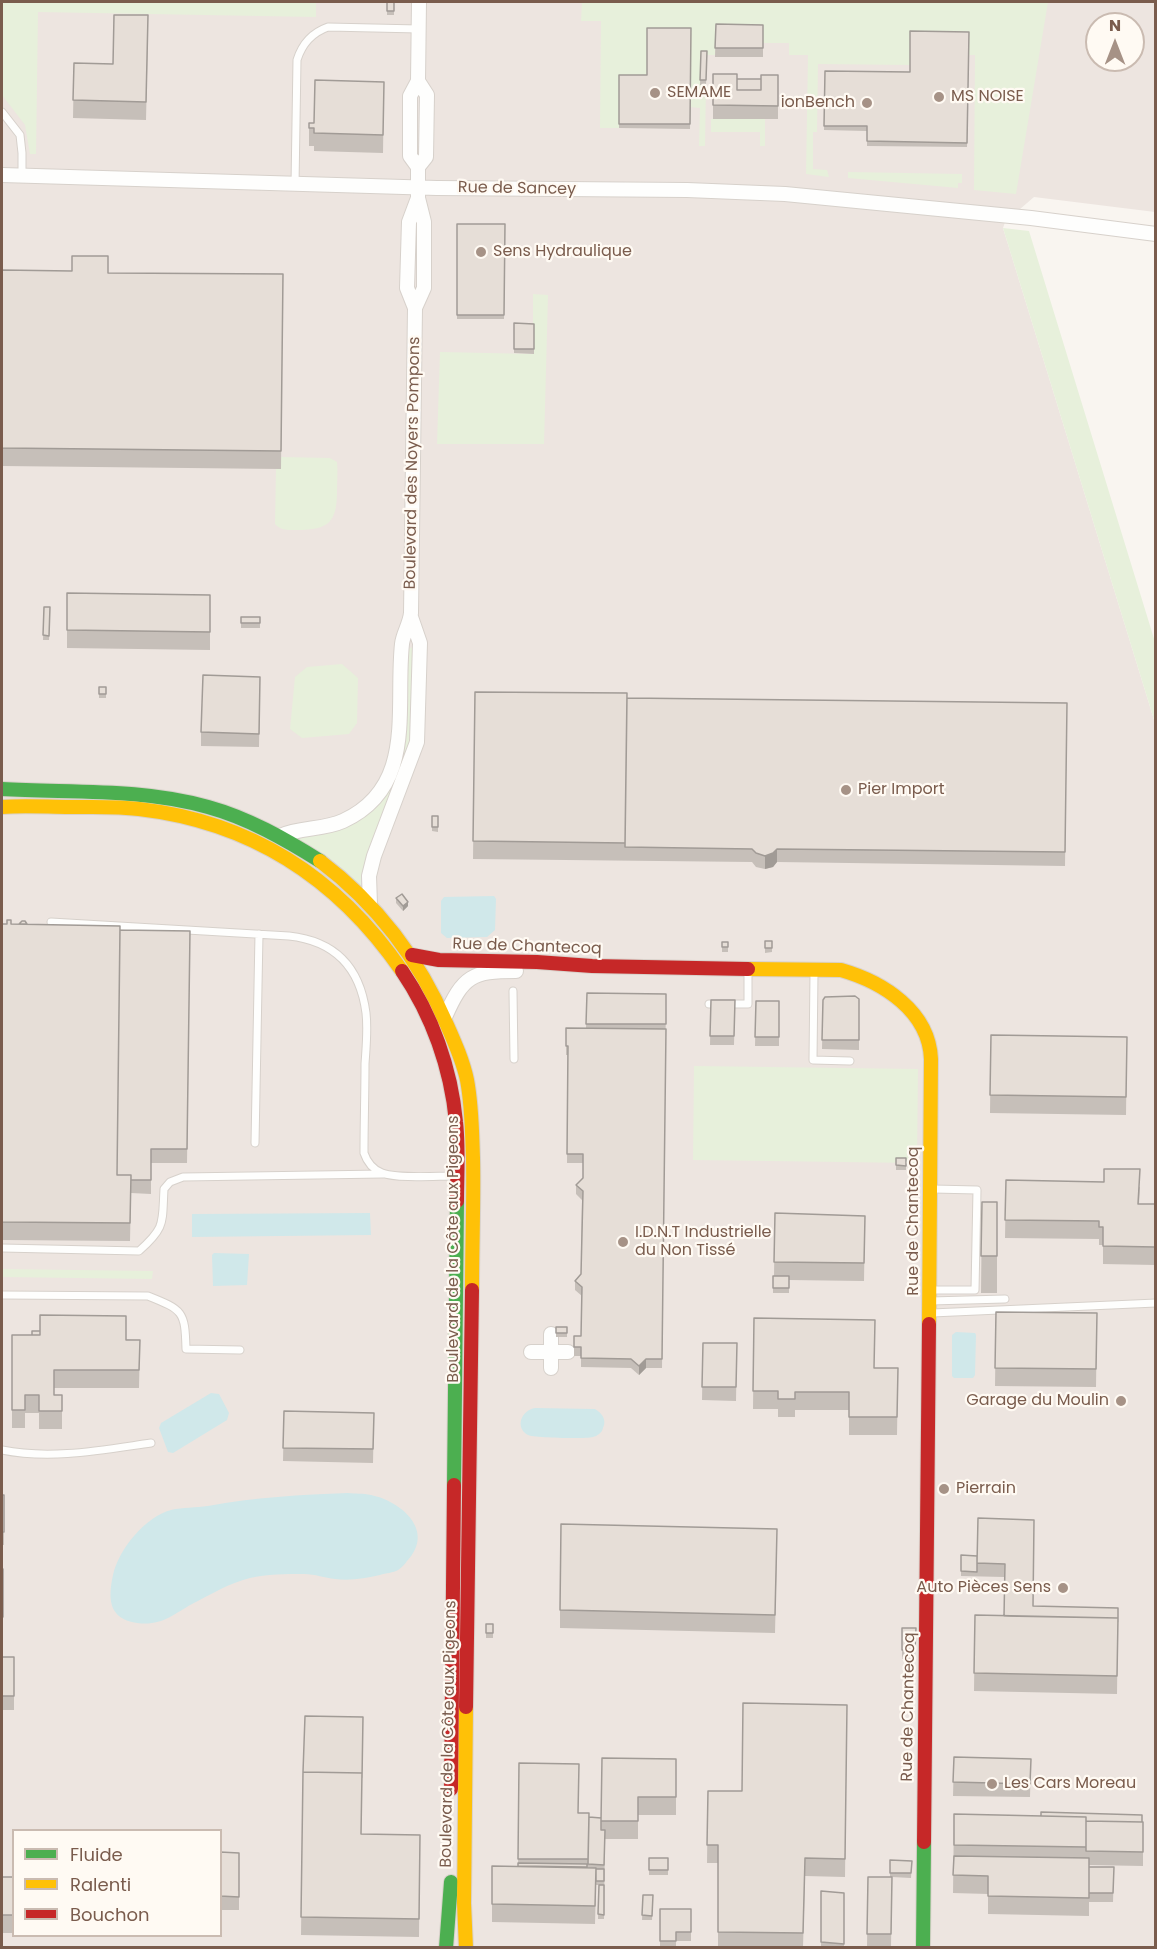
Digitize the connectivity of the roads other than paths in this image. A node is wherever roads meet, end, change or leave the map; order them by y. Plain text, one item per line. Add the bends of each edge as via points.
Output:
1 (419, 2) edge
2 (419, 28) junction
3 (2, 112) edge
4 (2, 175) edge
5 (21, 176) junction
6 (296, 185) junction
7 (418, 193) junction
8 (1155, 234) edge
9 (411, 617) junction
10 (2, 789) edge
11 (2, 807) edge
12 (280, 836) junction
13 (370, 904) junction
14 (51, 922) edge
15 (259, 934) junction
16 (412, 955) junction
17 (592, 966) junction
18 (748, 969) junction
19 (814, 970) junction
20 (513, 991) dead end
21 (709, 1004) edge
22 (445, 1017) junction
23 (514, 1059) dead end
24 (850, 1061) dead end
25 (255, 1143) dead end
26 (383, 1174) junction
27 (457, 1176) junction
28 (930, 1189) junction
29 (2, 1248) edge
30 (2, 1295) edge
31 (1005, 1299) dead end
32 (929, 1301) junction
33 (1155, 1303) edge
34 (551, 1334) dead end
35 (240, 1350) dead end
36 (531, 1352) dead end
37 (551, 1352) junction
38 (568, 1352) dead end
39 (551, 1368) dead end
40 (151, 1443) dead end
41 (2, 1450) edge
42 (451, 1807) dead end
43 (451, 1867) dead end
44 (446, 1947) edge
45 (466, 1947) edge
46 (923, 1947) edge

1 - 2 street, Boulevard des Noyers Pompons
2 - 6 lane via 328,27 308,39 297,60
2 - 7 street, Boulevard des Noyers Pompons via 418,81 410,96 410,156 418,167
3 - 5 lane via 20,135
4 - 5 street, Rue de Sancey
5 - 6 street, Rue de Sancey
6 - 7 street, Rue de Sancey
7 - 8 street, Rue de Sancey via 687,190 785,194
7 - 9 street, Boulevard des Noyers Pompons via 409,222 407,288 415,308
9 - 12 street, Boulevard des Noyers Pompons via 402,642 400,738 386,782 373,800 342,822
9 - 13 street, Boulevard des Noyers Pompons via 420,643 417,742 374,856 369,876
10 - 12 street, Boulevard de la Côte aux Pigeons via 119,793 192,803
11 - 27 street, Boulevard de la Côte aux Pigeons via 113,807 205,821 278,852 334,890 378,936 406,975 436,1034 456,1120
12 - 13 street, Boulevard de la Côte aux Pigeons via 315,857
13 - 16 street, Boulevard de la Côte aux Pigeons
14 - 15 lane
15 - 25 lane
15 - 26 lane via 308,938 326,946 349,965 361,990 366,1015 364,1152 372,1167
16 - 17 street, Rue de Chantecoq via 439,960
16 - 22 street, Boulevard de la Côte aux Pigeons
17 - 18 street, Rue de Chantecoq
17 - 22 street via 486,972 464,984
18 - 19 street, Rue de Chantecoq
18 - 21 lane via 748,1004
19 - 24 lane via 813,1060
19 - 28 street, Rue de Chantecoq via 841,970 873,980 904,1004 926,1036 931,1058
20 - 23 lane
22 - 45 street, Boulevard de la Côte aux Pigeons via 464,1068 473,1171
26 - 27 lane
26 - 29 lane via 183,1177 164,1189 162,1223 155,1237 139,1251
27 - 42 street, Boulevard de la Côte aux Pigeons
28 - 32 street, Rue de Chantecoq
28 - 32 lane via 977,1190 975,1290
30 - 35 lane via 148,1296 169,1304 181,1314 186,1349
31 - 32 lane
32 - 33 lane
32 - 46 street, Rue de Chantecoq
34 - 37 street
36 - 37 street
37 - 38 street
37 - 39 street
40 - 41 lane via 62,1454
43 - 44 street, Boulevard de la Côte aux Pigeons

